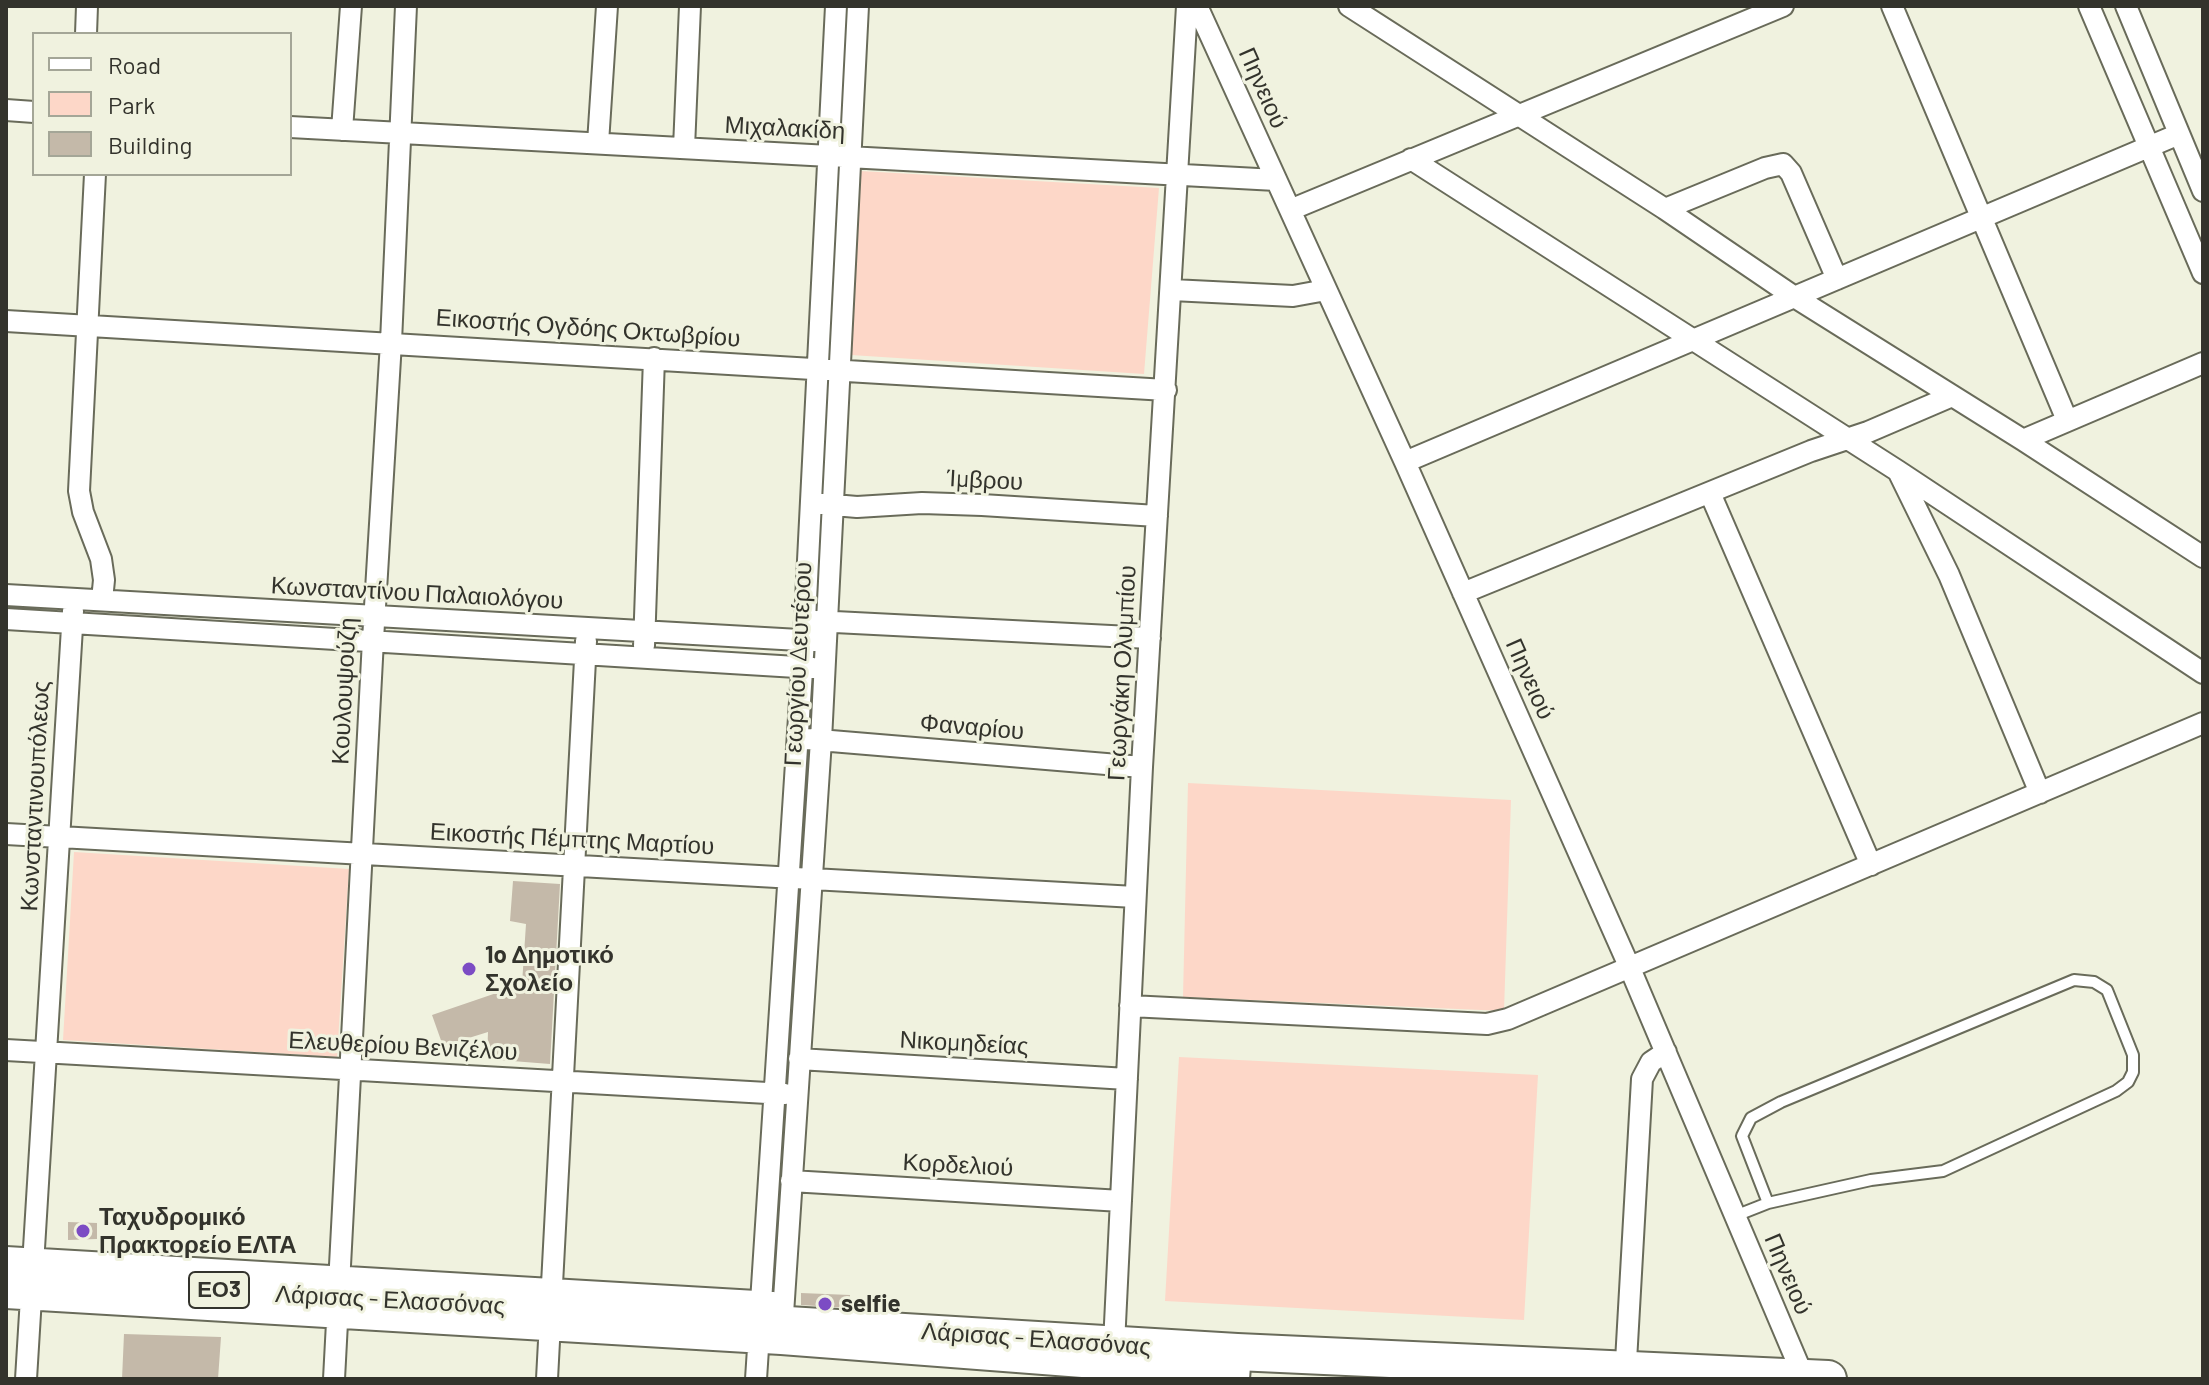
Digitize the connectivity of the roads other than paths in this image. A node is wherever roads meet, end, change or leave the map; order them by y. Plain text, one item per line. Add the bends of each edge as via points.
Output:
1 (87, 6) edge
2 (351, 6) edge
3 (406, 6) edge
4 (607, 6) edge
5 (690, 6) edge
6 (836, 6) edge
7 (858, 6) edge
8 (1187, 6) edge
9 (1197, 6) edge
10 (1349, 6) edge
11 (1783, 6) edge
12 (1892, 6) edge
13 (2089, 6) edge
14 (2126, 6) edge
15 (86, 32) edge
16 (6, 110) edge
17 (32, 112) edge
18 (1516, 116) junction
19 (292, 127) edge
20 (342, 130) junction
21 (400, 132) junction
22 (2179, 134) junction
23 (598, 143) junction
24 (684, 148) junction
25 (2150, 148) junction
26 (829, 156) junction
27 (851, 158) junction
28 (1411, 159) junction
29 (1179, 174) junction
30 (95, 176) edge
31 (1276, 180) junction
32 (2203, 191) edge
33 (1665, 209) junction
34 (1290, 210) junction
35 (1984, 218) junction
36 (2203, 273) edge
37 (1837, 279) junction
38 (1172, 290) junction
39 (1326, 290) junction
40 (1793, 296) junction
41 (6, 321) edge
42 (87, 326) junction
43 (1693, 339) junction
44 (391, 342) junction
45 (654, 358) junction
46 (2203, 363) edge
47 (818, 369) junction
48 (840, 370) junction
49 (1166, 390) junction
50 (1952, 396) junction
51 (2067, 420) junction
52 (1847, 438) junction
53 (2023, 440) junction
54 (1405, 462) junction
55 (1898, 471) junction
56 (1710, 493) junction
57 (810, 503) junction
58 (833, 505) junction
59 (1157, 516) junction
60 (2203, 557) edge
61 (1463, 593) junction
62 (6, 595) edge
63 (73, 599) junction
64 (102, 600) junction
65 (374, 616) junction
66 (6, 619) edge
67 (72, 623) junction
68 (587, 629) junction
69 (804, 630) junction
70 (644, 632) junction
71 (826, 632) junction
72 (1150, 638) junction
73 (373, 640) junction
74 (586, 654) junction
75 (643, 657) junction
76 (802, 667) junction
77 (824, 668) junction
78 (2203, 673) edge
79 (2203, 723) edge
80 (798, 738) junction
81 (821, 740) junction
82 (1142, 767) junction
83 (2040, 793) junction
84 (6, 834) edge
85 (59, 836) junction
86 (361, 853) junction
87 (1871, 865) junction
88 (576, 866) junction
89 (788, 878) junction
90 (811, 879) junction
91 (1135, 897) junction
92 (1629, 966) junction
93 (1130, 1006) junction
94 (6, 1050) edge
95 (46, 1052) junction
96 (1666, 1052) junction
97 (799, 1059) junction
98 (349, 1069) junction
99 (1127, 1079) junction
100 (563, 1081) junction
101 (774, 1093) junction
102 (797, 1094) junction
103 (791, 1181) junction
104 (1121, 1201) junction
105 (1768, 1203) junction
106 (1735, 1216) junction
107 (19, 1278) edge
108 (338, 1297) junction
109 (551, 1309) junction
110 (771, 1323) junction
111 (1114, 1344) junction
112 (1068, 1361) edge
113 (1236, 1372) edge
114 (1625, 1374) edge
115 (1816, 1378) edge
116 (26, 1379) edge
117 (334, 1379) edge
118 (547, 1379) edge
119 (756, 1379) edge

1 - 15 street
2 - 20 street
3 - 21 street, Κουλουψούζη
4 - 23 street
5 - 24 street
6 - 26 street, Γεωργίου Δευτέρου
7 - 27 street, Γεωργίου Δευτέρου
8 - 29 street, Γεωργάκη Ολυμπίου
9 - 31 street, Πηνειού
10 - 18 street
11 - 18 street
12 - 35 street
13 - 25 street
14 - 22 street
16 - 17 street
18 - 28 street
18 - 33 street
19 - 20 street, Μιχαλακίδη
20 - 21 street, Μιχαλακίδη
21 - 23 street, Μιχαλακίδη
21 - 44 street, Κουλουψούζη
22 - 25 street
22 - 32 street
23 - 24 street, Μιχαλακίδη
24 - 26 street, Μιχαλακίδη
25 - 35 street
25 - 36 street
26 - 27 street, Μιχαλακίδη
26 - 47 street, Γεωργίου Δευτέρου
27 - 29 street, Μιχαλακίδη
27 - 48 street, Γεωργίου Δευτέρου
28 - 34 street
28 - 43 street
29 - 31 street, Μιχαλακίδη
29 - 38 street, Γεωργάκη Ολυμπίου
30 - 42 street
31 - 34 street, Πηνειού
33 - 37 street via 1783,164
33 - 40 street
34 - 39 street, Πηνειού
35 - 37 street
35 - 51 street
37 - 40 street
38 - 39 street via 1293,296
38 - 49 street, Γεωργάκη Ολυμπίου
39 - 54 street, Πηνειού
40 - 43 street
40 - 50 street
41 - 42 street, Εικοστής Ογδόης Οκτωβρίου
42 - 44 street, Εικοστής Ογδόης Οκτωβρίου
42 - 64 street via 79,491 99,551
43 - 52 street
43 - 54 street
44 - 45 street, Εικοστής Ογδόης Οκτωβρίου
44 - 65 street, Κουλουψούζη
45 - 47 street, Εικοστής Ογδόης Οκτωβρίου
45 - 70 street
46 - 51 street
47 - 48 street, Εικοστής Ογδόης Οκτωβρίου
47 - 57 street, Γεωργίου Δευτέρου
48 - 49 street, Εικοστής Ογδόης Οκτωβρίου
48 - 58 street, Γεωργίου Δευτέρου
49 - 59 street, Γεωργάκη Ολυμπίου
50 - 52 street
50 - 53 street
51 - 53 street
52 - 55 street
52 - 56 street
53 - 60 street
54 - 61 street, Πηνειού
55 - 78 street
55 - 83 street via 1949,575
56 - 61 street
56 - 87 street
57 - 58 street, Ίμβρου
57 - 69 street, Γεωργίου Δευτέρου
58 - 59 street, Ίμβρου via 922,503
58 - 71 street, Γεωργίου Δευτέρου
59 - 72 street, Γεωργάκη Ολυμπίου
61 - 92 street, Πηνειού
62 - 63 street, Κωνσταντίνου Παλαιολόγου
63 - 64 street, Κωνσταντίνου Παλαιολόγου
63 - 67 street, Κωνσταντινουπόλεως
64 - 65 street, Κωνσταντίνου Παλαιολόγου
65 - 68 street, Κωνσταντίνου Παλαιολόγου
65 - 73 street, Κουλουψούζη
66 - 67 street, Κωνσταντίνου Παλαιολόγου
67 - 73 street, Κωνσταντίνου Παλαιολόγου
67 - 85 street, Κωνσταντινουπόλεως
68 - 70 street, Κωνσταντίνου Παλαιολόγου
68 - 74 street
69 - 70 street, Κωνσταντίνου Παλαιολόγου
69 - 71 street, Κωνσταντίνου Παλαιολόγου
69 - 76 street, Γεωργίου Δευτέρου
70 - 75 street
71 - 72 street, Κωνσταντίνου Παλαιολόγου
71 - 77 street, Γεωργίου Δευτέρου
72 - 82 street, Γεωργάκη Ολυμπίου
73 - 74 street, Κωνσταντίνου Παλαιολόγου
73 - 86 street, Κουλουψούζη
74 - 75 street, Κωνσταντίνου Παλαιολόγου
74 - 88 street
75 - 76 street, Κωνσταντίνου Παλαιολόγου
76 - 77 street, Κωνσταντίνου Παλαιολόγου
76 - 80 street, Γεωργίου Δευτέρου
77 - 81 street, Γεωργίου Δευτέρου
79 - 83 street
80 - 81 street, Φαναρίου
80 - 89 street, Γεωργίου Δευτέρου
81 - 82 street, Φαναρίου
81 - 90 street, Γεωργίου Δευτέρου
82 - 91 street, Γεωργάκη Ολυμπίου
83 - 87 street
84 - 85 street, Εικοστής Πέμπτης Μαρτίου
85 - 86 street, Εικοστής Πέμπτης Μαρτίου
85 - 95 street, Κωνσταντινουπόλεως
86 - 88 street, Εικοστής Πέμπτης Μαρτίου
86 - 98 street, Κουλουψούζη
87 - 92 street
88 - 89 street, Εικοστής Πέμπτης Μαρτίου
88 - 100 street
89 - 90 street, Εικοστής Πέμπτης Μαρτίου
89 - 101 street, Γεωργίου Δευτέρου
90 - 91 street, Εικοστής Πέμπτης Μαρτίου
90 - 97 street, Γεωργίου Δευτέρου
91 - 93 street, Γεωργάκη Ολυμπίου
92 - 93 street via 1487,1024
92 - 96 street, Πηνειού
93 - 99 street, Γεωργάκη Ολυμπίου
94 - 95 street, Ελευθερίου Βενιζέλου
95 - 98 street, Ελευθερίου Βενιζέλου
95 - 107 street, Κωνσταντινουπόλεως
96 - 106 street, Πηνειού
96 - 114 street via 1651,1062 1642,1079
97 - 99 street, Νικομηδείας
97 - 102 street, Γεωργίου Δευτέρου
98 - 100 street, Ελευθερίου Βενιζέλου
98 - 108 street, Κουλουψούζη
99 - 104 street, Γεωργάκη Ολυμπίου
100 - 101 street, Ελευθερίου Βενιζέλου
100 - 109 street
101 - 102 street, Ελευθερίου Βενιζέλου
101 - 110 street, Γεωργίου Δευτέρου
102 - 103 street, Γεωργίου Δευτέρου
103 - 104 street, Κορδελιού
103 - 110 street, Γεωργίου Δευτέρου
104 - 111 street, Γεωργάκη Ολυμπίου
105 - 105 lane via 1871,1180 1943,1171 2116,1091 2133,1072 2133,1055 2107,990 2074,980 1751,1118 1742,1136
105 - 106 lane
106 - 115 street, Πηνειού
107 - 108 street
107 - 108 highway, Λάρισας - Ελασσόνας / ΕΟ3 via 257,1282
107 - 116 street, Κωνσταντινουπόλεως
108 - 109 highway, Λάρισας - Ελασσόνας / ΕΟ3
108 - 117 street, Κουλουψούζη
109 - 110 highway, Λάρισας - Ελασσόνας / ΕΟ3
109 - 118 street
110 - 112 highway, Λάρισας - Ελασσόνας / ΕΟ3
110 - 119 street
111 - 112 highway, Λάρισας - Ελασσόνας / ΕΟ3
111 - 113 highway, Λάρισας - Ελασσόνας / ΕΟ3
112 - 113 street
113 - 114 highway, Λάρισας - Ελασσόνας / ΕΟ3
114 - 115 highway, Λάρισας - Ελασσόνας / ΕΟ3

